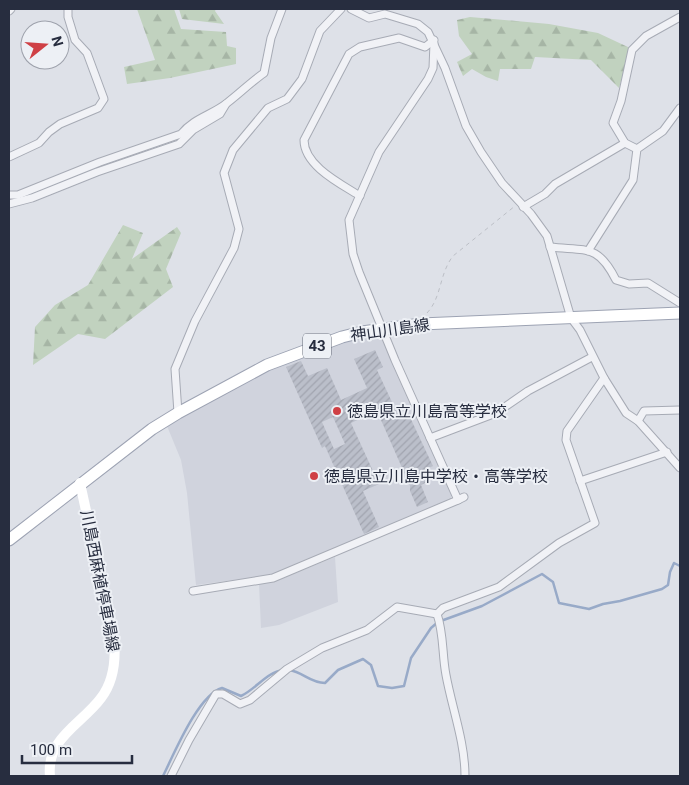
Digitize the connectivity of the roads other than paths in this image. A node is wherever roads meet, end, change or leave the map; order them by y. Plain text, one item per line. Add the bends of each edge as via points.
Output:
1 (68, 9) edge
2 (282, 9) edge
3 (341, 9) edge
4 (351, 9) edge
5 (384, 12) edge
6 (680, 16) edge
7 (434, 40) junction
8 (226, 104) junction
9 (680, 108) edge
10 (624, 143) junction
11 (637, 149) junction
12 (9, 157) edge
13 (9, 195) edge
14 (360, 196) junction
15 (9, 204) edge
16 (521, 205) junction
17 (550, 247) junction
18 (588, 251) junction
19 (680, 303) edge
20 (680, 313) edge
21 (570, 318) junction
22 (383, 329) junction
23 (592, 357) junction
24 (604, 378) junction
25 (680, 410) edge
26 (178, 413) junction
27 (638, 421) junction
28 (430, 438) junction
29 (667, 452) junction
30 (680, 468) edge
31 (580, 480) junction
32 (80, 484) junction
33 (9, 540) edge
34 (193, 591) dead end
35 (439, 619) junction
36 (50, 776) edge
37 (171, 776) edge
38 (465, 776) edge

1 - 12 street via 75,40 87,53 104,99 98,108 60,124 39,143
2 - 8 street via 271,38 264,73
3 - 26 street via 320,31 302,79 287,100 268,108 233,150 224,173 239,229 234,248 195,321 175,369
4 - 5 street via 369,18
5 - 7 street via 418,24
6 - 10 street via 646,36 632,50 613,124
7 - 14 street via 433,68 428,79 379,152
7 - 14 street via 425,47 399,38 360,47 349,54 304,140 304,148 326,174
7 - 16 street via 466,126 486,160
8 - 13 street via 190,124 181,134 18,195
8 - 15 street via 220,114 193,130 179,144
9 - 11 street via 663,131
10 - 11 street
10 - 16 street via 555,184 545,194
11 - 18 street via 633,180
14 - 22 street via 349,220 353,254
16 - 17 street via 541,227
17 - 18 street
17 - 21 street
18 - 19 street via 600,255 620,283 648,283
20 - 21 main road, 神山川島線 / 43
21 - 22 main road, 神山川島線 / 43 via 421,324
21 - 23 street via 580,330
22 - 26 main road, 神山川島線 / 43 via 342,337 267,365
22 - 28 street
23 - 24 street
23 - 28 street via 528,391 496,413
24 - 27 street via 626,413
24 - 31 street via 566,431
25 - 27 street via 644,411
26 - 32 main road, 神山川島線 / 43
27 - 29 street
28 - 34 street via 461,498 273,578
29 - 30 street
29 - 31 street
31 - 35 street via 595,523 559,543 499,587 443,608
32 - 33 main road, 神山川島線 / 43
32 - 36 main road, 川島西麻植停車場線 via 114,639 115,664 102,697 67,730 54,749
35 - 37 street via 397,607 367,630 322,648 285,671 250,700 240,704 223,694 216,694
35 - 38 street via 445,672 465,760

